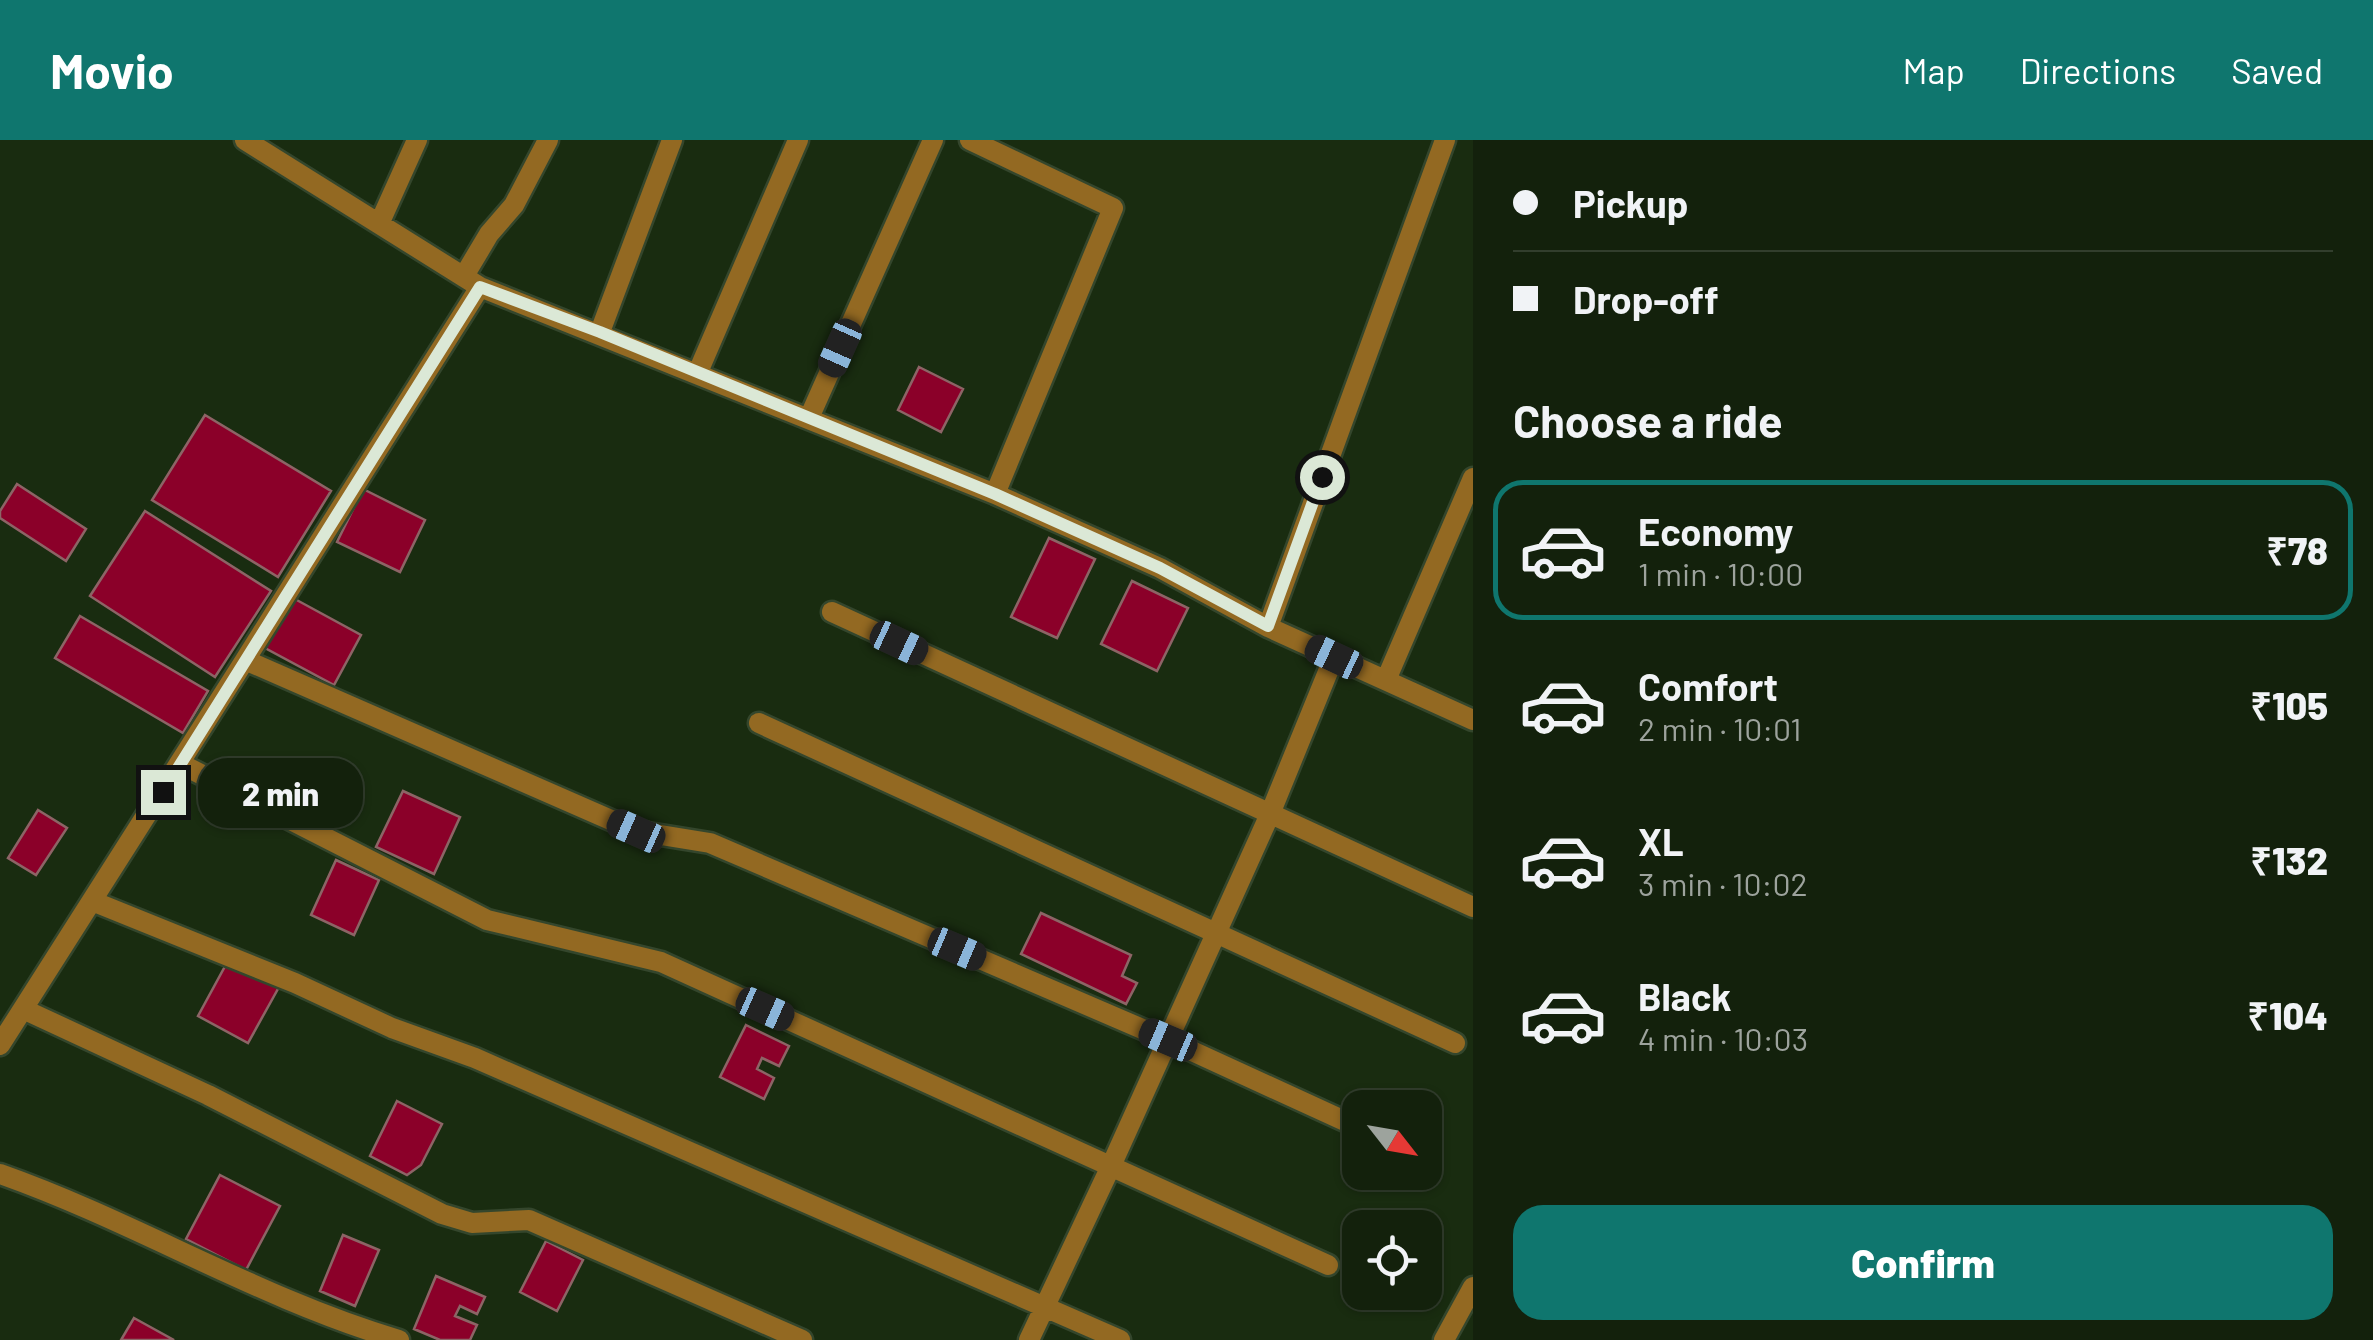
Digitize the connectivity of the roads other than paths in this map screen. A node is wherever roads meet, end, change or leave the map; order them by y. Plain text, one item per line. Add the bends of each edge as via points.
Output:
1 (245, 140) edge
2 (417, 140) edge
3 (548, 140) edge
4 (672, 140) edge
5 (798, 140) edge
6 (933, 140) edge
7 (970, 140) edge
8 (1445, 140) edge
9 (380, 222) junction
10 (472, 281) junction
11 (600, 332) junction
12 (698, 372) junction
13 (808, 418) junction
14 (1473, 478) edge
15 (995, 494) junction
16 (832, 612) dead end
17 (1268, 626) junction
18 (1334, 657) junction
19 (245, 660) junction
20 (1386, 680) junction
21 (1473, 720) edge
22 (759, 723) dead end
23 (181, 764) junction
24 (1270, 814) junction
25 (92, 901) junction
26 (1473, 908) edge
27 (1216, 934) junction
28 (25, 1010) junction
29 (1168, 1040) junction
30 (1455, 1044) dead end
31 (0, 1045) edge
32 (1342, 1120) edge
33 (1112, 1166) junction
34 (0, 1174) edge
35 (1328, 1265) dead end
36 (1473, 1287) edge
37 (1043, 1304) junction
38 (399, 1340) edge
39 (802, 1340) edge
40 (1029, 1340) edge
41 (1120, 1340) edge
42 (1444, 1340) edge

1 - 9 street
2 - 9 street
3 - 10 street via 514,205 489,234
4 - 11 street
5 - 12 street
6 - 13 street
7 - 15 street via 1113,208
8 - 17 street
9 - 10 street
10 - 11 street
10 - 19 street
11 - 12 street
12 - 13 street
13 - 15 street
14 - 20 street
15 - 17 street via 1160,568
16 - 24 street
17 - 18 street
18 - 20 street
18 - 24 street
19 - 23 street
19 - 29 street via 636,831 710,843
20 - 21 street
22 - 27 street
23 - 25 street
23 - 33 street via 487,920 661,962
24 - 26 street
24 - 27 street
25 - 28 street
25 - 37 street
27 - 29 street
27 - 30 street
28 - 31 street
28 - 39 street via 442,1214 472,1222 529,1220
29 - 32 street
29 - 33 street
33 - 35 street
33 - 37 street
34 - 38 street
36 - 42 street
37 - 40 street
37 - 41 street

